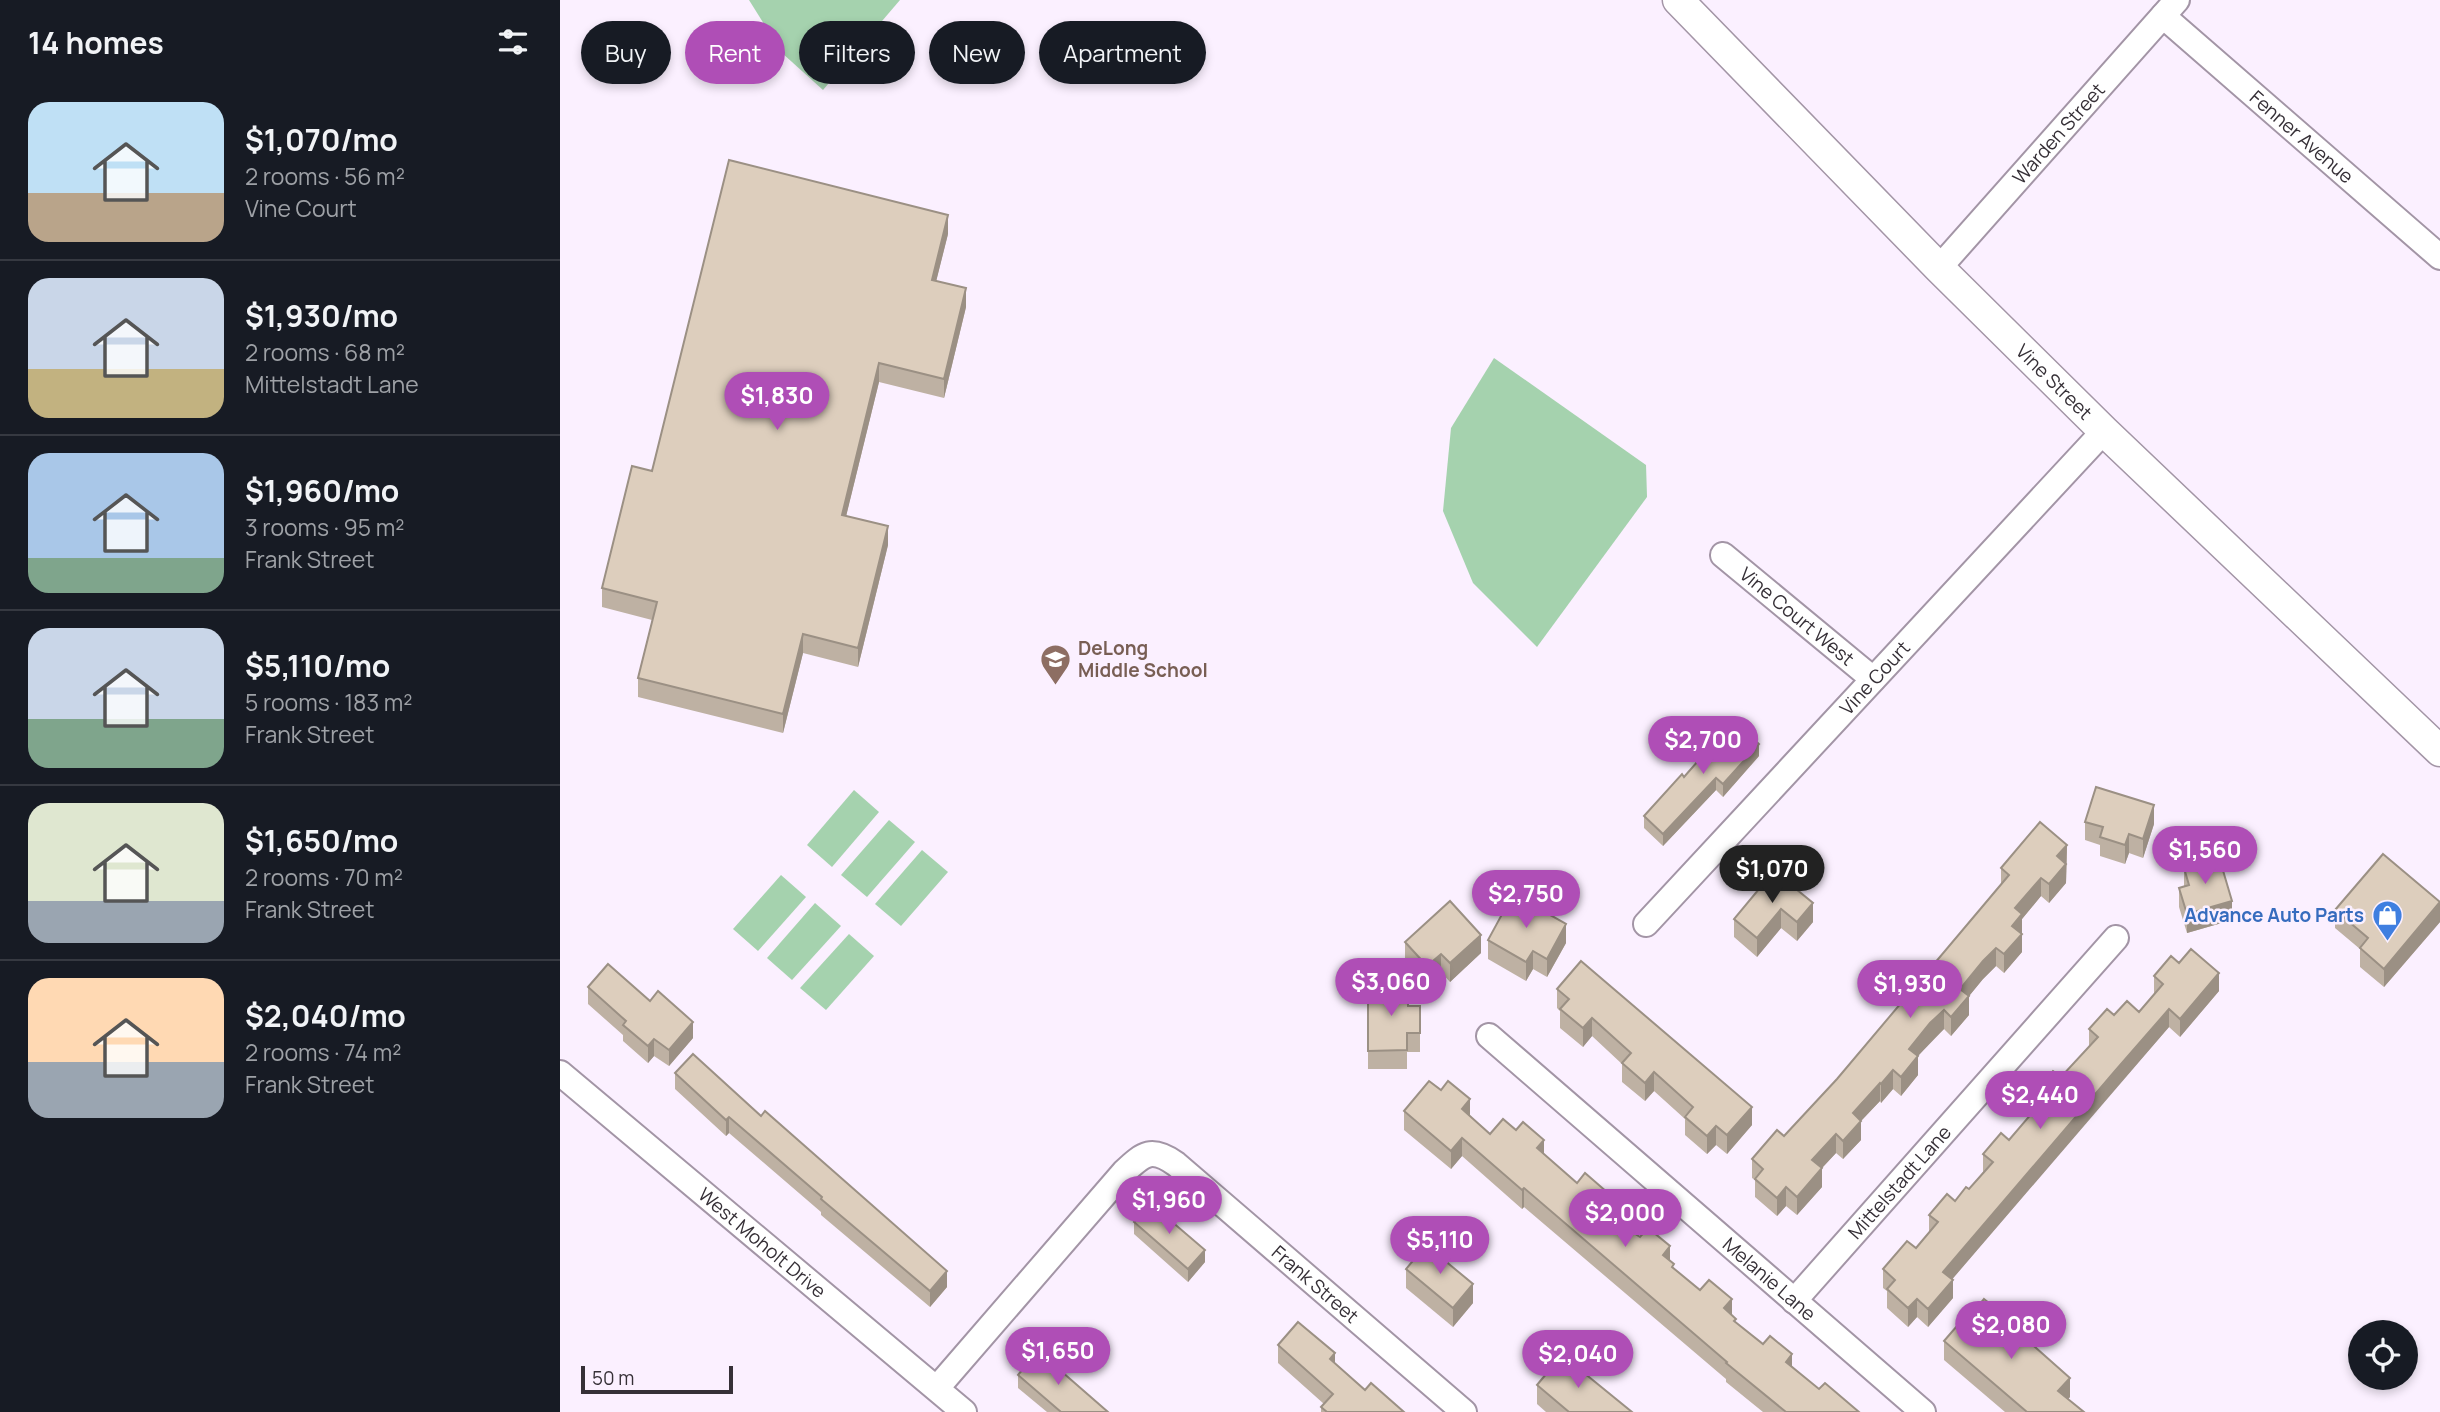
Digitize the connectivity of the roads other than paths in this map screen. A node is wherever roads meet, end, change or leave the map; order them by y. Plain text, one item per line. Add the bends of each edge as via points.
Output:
1 (1678, 0) edge
2 (2170, 8) edge
3 (2440, 257) edge
4 (1939, 268) junction
5 (2104, 431) junction
6 (1723, 555) dead end
7 (1872, 680) junction
8 (2440, 751) edge
9 (1646, 924) dead end
10 (2116, 938) dead end
11 (1489, 1036) dead end
12 (560, 1073) edge
13 (1794, 1301) junction
14 (937, 1388) junction
15 (964, 1412) edge
16 (1464, 1412) edge
17 (1923, 1412) edge

1 - 4 street, Vine Street
2 - 3 street, Fenner Avenue
2 - 4 street, Warden Street
4 - 5 street, Vine Street
5 - 7 street, Vine Court
5 - 8 street, Vine Street
6 - 7 street, Vine Court West
7 - 9 street, Vine Court
10 - 13 street, Mittelstadt Lane
11 - 13 street, Melanie Lane
12 - 14 street, West Moholt Drive
13 - 17 street, Melanie Lane
14 - 15 street, West Moholt Drive
14 - 16 street, Frank Street via 1124,1172 1150,1153 1163,1154 1177,1164

